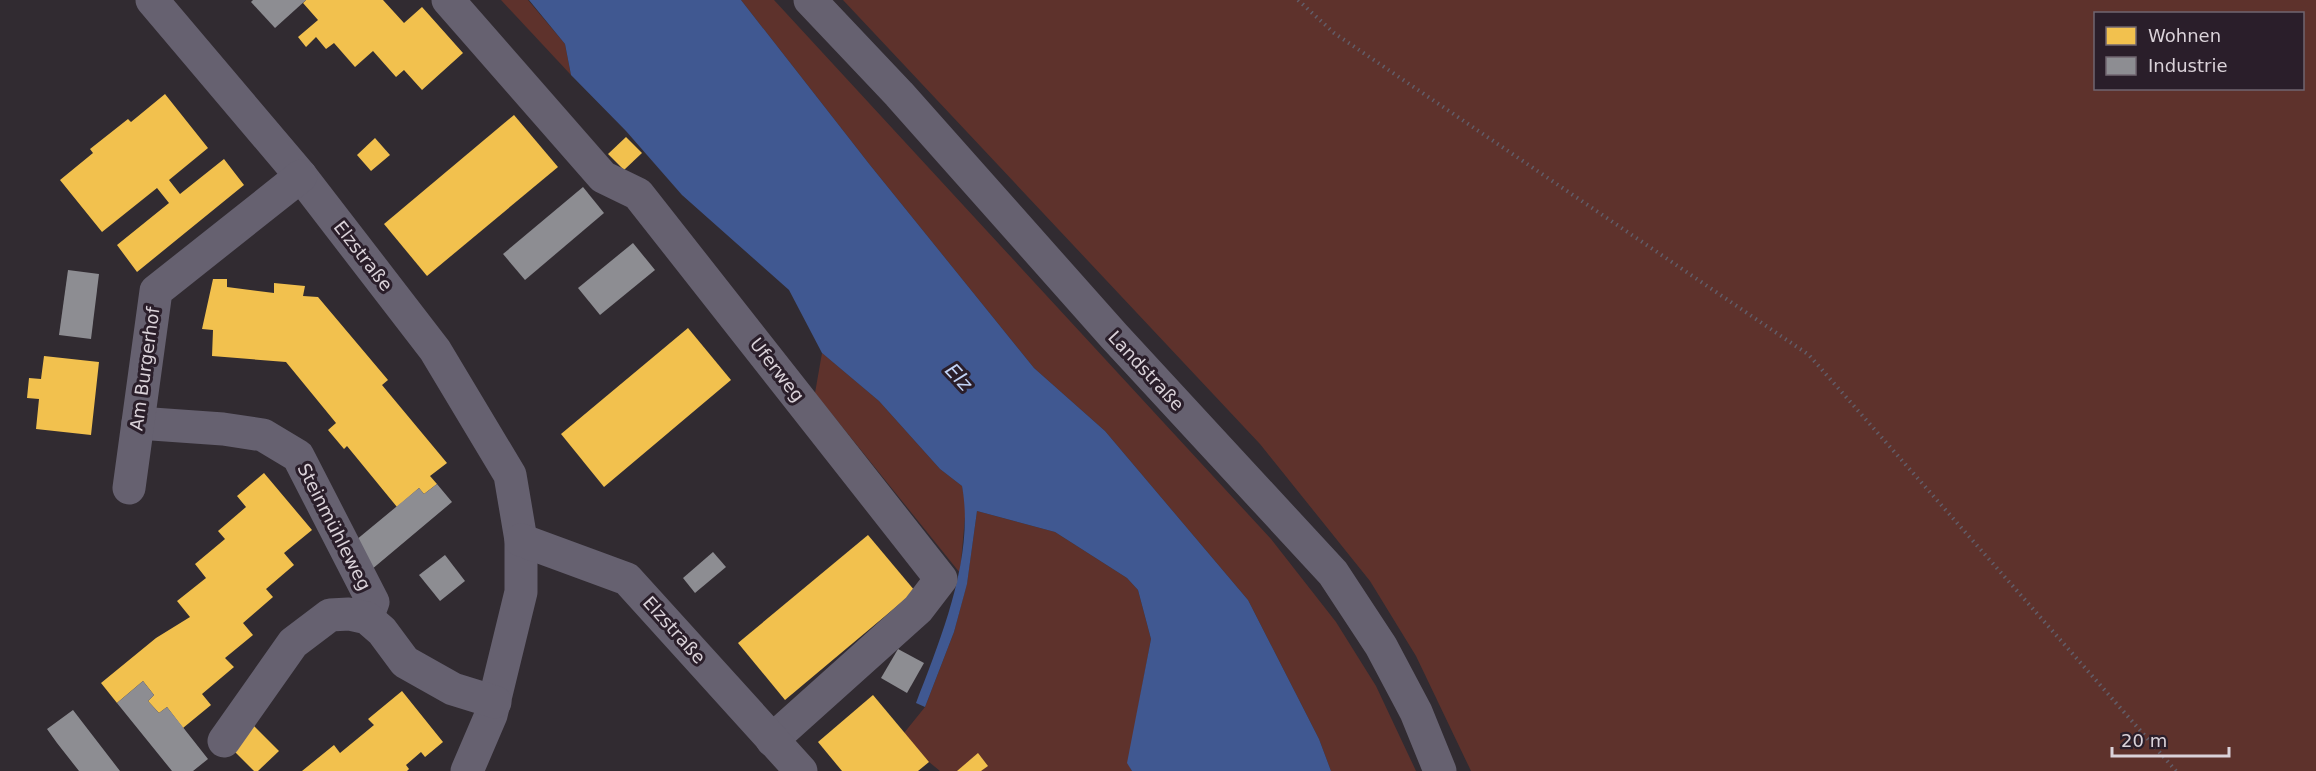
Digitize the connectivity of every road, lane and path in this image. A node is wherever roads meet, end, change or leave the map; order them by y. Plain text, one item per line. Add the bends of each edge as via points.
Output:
1 (152, 0) edge
2 (448, 0) edge
3 (810, 0) edge
4 (1298, 0) edge
5 (301, 176) junction
6 (138, 423) junction
7 (129, 488) dead end
8 (521, 540) junction
9 (367, 618) junction
10 (495, 702) junction
11 (772, 740) junction
12 (224, 741) dead end
13 (467, 771) edge
14 (801, 771) edge
15 (1440, 771) edge
16 (2175, 771) edge

1 - 5 street, Elzstraße
2 - 11 street, Uferweg via 603,177 638,194 941,579 918,609
3 - 15 street, Landstraße via 1333,573 1381,646 1416,712
4 - 16 path via 1334,33 1809,355
5 - 6 street, Am Burgerhof via 156,291
5 - 8 street, Elzstraße via 435,350 454,381 510,475
6 - 7 street, Am Burgerhof
6 - 9 street, Steinmühleweg via 263,435 298,456 373,602
8 - 10 street, Elzstraße via 521,592
8 - 11 street, Elzstraße via 627,579
9 - 10 street, Steinmühleweg via 405,662 453,690
9 - 12 street, Steinmühleweg via 330,615 293,643
10 - 13 street, Elzstraße
11 - 14 street, Elzstraße

